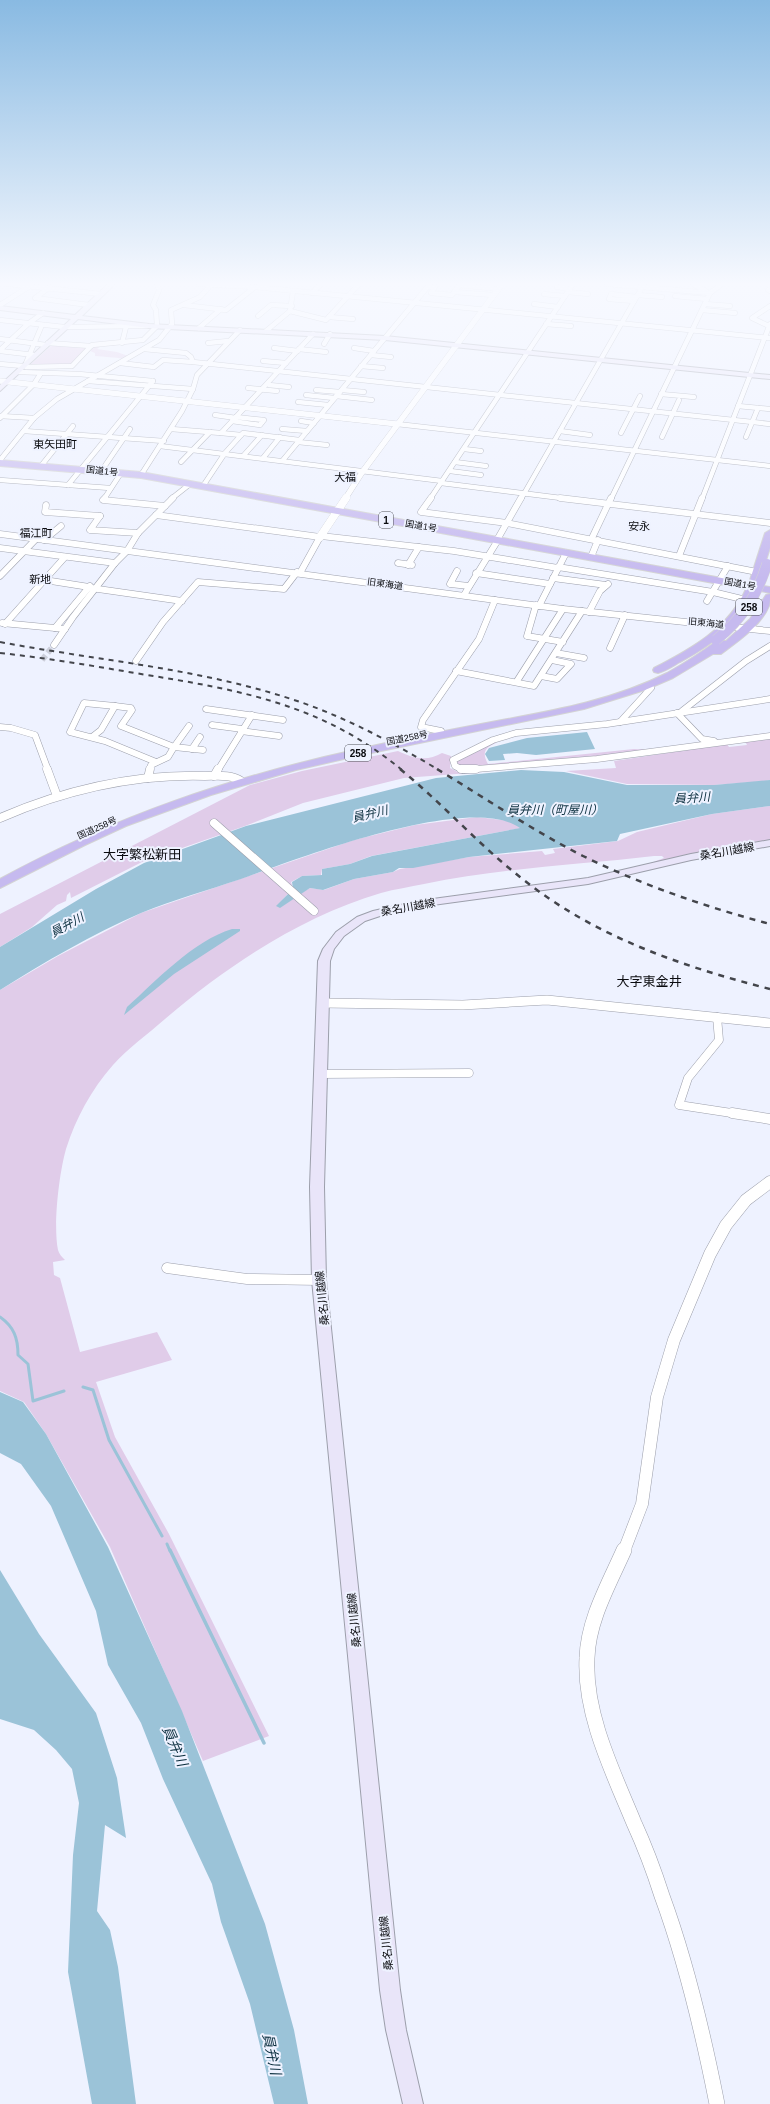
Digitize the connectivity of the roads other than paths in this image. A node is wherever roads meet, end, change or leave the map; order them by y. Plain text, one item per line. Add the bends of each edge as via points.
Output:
1 (15, 382) edge
2 (86, 382) edge
3 (100, 382) edge
4 (152, 382) edge
5 (195, 382) edge
6 (268, 382) edge
7 (347, 382) edge
8 (379, 382) edge
9 (428, 382) edge
10 (508, 382) edge
11 (588, 382) edge
12 (667, 382) edge
13 (747, 382) edge
14 (34, 384) junction
15 (266, 385) junction
16 (148, 387) junction
17 (289, 387) dead end
18 (424, 387) junction
19 (75, 388) junction
20 (248, 388) dead end
21 (193, 389) junction
22 (262, 389) junction
23 (316, 390) dead end
24 (277, 391) dead end
25 (364, 392) dead end
26 (338, 394) junction
27 (661, 394) junction
28 (141, 395) junction
29 (306, 395) dead end
30 (499, 395) junction
31 (640, 396) dead end
32 (694, 397) dead end
33 (186, 400) junction
34 (372, 400) dead end
35 (679, 400) dead end
36 (298, 402) dead end
37 (576, 403) junction
38 (328, 405) junction
39 (246, 406) junction
40 (738, 406) junction
41 (758, 408) junction
42 (770, 409) edge
43 (633, 410) junction
44 (653, 412) junction
45 (673, 414) junction
46 (215, 415) dead end
47 (320, 415) junction
48 (1, 417) edge
49 (34, 418) junction
50 (235, 419) junction
51 (732, 420) junction
52 (301, 421) dead end
53 (753, 422) junction
54 (314, 423) junction
55 (397, 424) junction
56 (770, 424) edge
57 (73, 426) dead end
58 (130, 429) dead end
59 (171, 429) junction
60 (282, 429) dead end
61 (24, 431) junction
62 (560, 431) junction
63 (210, 432) junction
64 (306, 432) junction
65 (221, 433) junction
66 (475, 433) junction
67 (621, 433) dead end
68 (67, 434) junction
69 (241, 435) junction
70 (262, 435) junction
71 (590, 435) dead end
72 (107, 437) junction
73 (280, 437) junction
74 (662, 437) dead end
75 (125, 438) junction
76 (746, 438) dead end
77 (164, 441) junction
78 (554, 441) junction
79 (297, 442) junction
80 (327, 445) dead end
81 (160, 446) junction
82 (311, 447) dead end
83 (464, 449) junction
84 (193, 450) junction
85 (634, 450) junction
86 (481, 451) dead end
87 (225, 453) junction
88 (244, 455) junction
89 (263, 458) junction
90 (283, 460) junction
91 (716, 460) junction
92 (0, 462) edge
93 (181, 462) dead end
94 (455, 462) junction
95 (41, 466) junction
96 (486, 466) dead end
97 (770, 466) edge
98 (82, 469) junction
99 (102, 470) junction
100 (363, 471) junction
101 (450, 471) junction
102 (121, 473) junction
103 (142, 475) junction
104 (482, 475) dead end
105 (0, 480) edge
106 (442, 482) junction
107 (190, 484) junction
108 (68, 485) junction
109 (203, 486) junction
110 (110, 488) junction
111 (524, 493) junction
112 (609, 504) junction
113 (46, 505) dead end
114 (165, 506) junction
115 (339, 511) junction
116 (694, 514) junction
117 (156, 515) junction
118 (507, 523) junction
119 (770, 523) edge
120 (61, 526) dead end
121 (138, 533) junction
122 (770, 533) edge
123 (0, 534) edge
124 (321, 537) junction
125 (592, 538) junction
126 (36, 539) junction
127 (44, 540) junction
128 (497, 540) junction
129 (598, 540) junction
130 (419, 547) junction
131 (0, 548) edge
132 (24, 551) junction
133 (127, 551) junction
134 (566, 552) junction
135 (770, 553) edge
136 (488, 556) junction
137 (679, 556) junction
138 (65, 557) junction
139 (591, 557) junction
140 (112, 563) junction
141 (398, 563) dead end
142 (728, 566) junction
143 (558, 568) junction
144 (456, 571) dead end
145 (299, 572) junction
146 (758, 572) junction
147 (476, 573) junction
148 (0, 576) edge
149 (614, 576) junction
150 (553, 578) junction
151 (770, 579) edge
152 (720, 580) junction
153 (51, 581) dead end
154 (550, 584) junction
155 (606, 585) junction
156 (469, 586) junction
157 (752, 586) junction
158 (91, 587) junction
159 (770, 590) edge
160 (713, 592) junction
161 (464, 595) junction
162 (495, 600) junction
163 (707, 600) dead end
164 (746, 600) junction
165 (182, 601) junction
166 (769, 603) edge
167 (538, 605) junction
168 (563, 609) junction
169 (582, 611) junction
170 (589, 612) junction
171 (625, 615) junction
172 (2, 624) edge
173 (725, 625) junction
174 (55, 628) junction
175 (747, 628) junction
176 (64, 629) junction
177 (770, 631) edge
178 (545, 639) junction
179 (719, 641) junction
180 (563, 642) junction
181 (54, 645) tunnel mouth
182 (770, 646) edge
183 (610, 648) dead end
184 (556, 653) junction
185 (584, 658) dead end
186 (552, 660) junction
187 (136, 661) dead end
188 (456, 671) junction
189 (541, 676) junction
190 (517, 681) junction
191 (651, 688) junction
192 (770, 700) edge
193 (115, 706) junction
194 (206, 709) dead end
195 (546, 710) junction
196 (679, 713) junction
197 (252, 715) junction
198 (283, 720) dead end
199 (508, 722) junction
200 (620, 722) junction
201 (212, 725) dead end
202 (190, 726) dead end
203 (0, 727) edge
204 (241, 730) junction
205 (441, 731) junction
206 (279, 736) dead end
207 (770, 736) edge
208 (92, 737) junction
209 (200, 737) dead end
210 (739, 740) junction
211 (174, 747) junction
212 (192, 749) junction
213 (203, 750) dead end
214 (156, 762) junction
215 (214, 776) junction
216 (148, 778) junction
217 (239, 779) junction
218 (57, 796) junction
219 (0, 818) edge
220 (214, 823) dead end
221 (769, 844) edge
222 (0, 877) edge
223 (0, 884) edge
224 (314, 910) dead end
225 (323, 1003) junction
226 (717, 1017) junction
227 (770, 1023) edge
228 (469, 1073) dead end
229 (320, 1074) junction
230 (770, 1119) edge
231 (770, 1182) edge
232 (167, 1268) dead end
233 (319, 1280) junction
234 (413, 2104) edge
235 (717, 2104) edge

1 - 14 street
2 - 19 street
3 - 16 street
4 - 16 street
5 - 21 street
6 - 15 street
7 - 26 street
8 - 18 street
9 - 18 street
10 - 30 street
11 - 37 street
12 - 27 street
13 - 40 street
14 - 19 street
14 - 48 street
15 - 17 street
15 - 22 street
16 - 21 street
16 - 28 street
18 - 30 street
18 - 55 street
19 - 28 street
19 - 49 street
20 - 22 street
21 - 33 street
22 - 24 street
22 - 39 street
23 - 26 street
25 - 26 street
26 - 29 street
26 - 34 street
26 - 38 street
27 - 32 street
27 - 44 street
28 - 33 street
28 - 72 street
30 - 37 street
30 - 66 street
31 - 43 street
33 - 39 street
33 - 59 street
35 - 45 street
36 - 38 street
37 - 43 street
37 - 62 street
38 - 47 street
39 - 47 street
39 - 50 street
40 - 41 street
40 - 51 street
41 - 42 street
41 - 53 street
43 - 44 street
43 - 67 street
44 - 45 street
44 - 85 street
45 - 51 street
45 - 74 street
46 - 50 street
47 - 54 street
47 - 55 street
48 - 49 street
49 - 61 street
50 - 50 street via 260,424 264,420
50 - 65 street
51 - 53 street
51 - 91 street
52 - 54 street
53 - 56 street
53 - 76 street
54 - 64 street
55 - 66 street
55 - 100 street
57 - 68 street
58 - 75 street
59 - 63 street
59 - 77 street
60 - 64 street
61 - 68 street
61 - 92 street
62 - 71 street
62 - 78 street
63 - 65 street
63 - 84 street
64 - 79 street
65 - 69 street
66 - 78 street
66 - 83 street
68 - 72 street
68 - 95 street
69 - 70 street
69 - 87 street
70 - 73 street
70 - 88 street
72 - 75 street
72 - 98 street
73 - 79 street
73 - 89 street
75 - 77 street
75 - 99 street
77 - 81 street
78 - 85 street
78 - 111 street
79 - 80 street
79 - 82 street
79 - 90 street
81 - 84 street
81 - 103 street
83 - 86 street
83 - 94 street
84 - 87 street
84 - 93 street
85 - 91 street
85 - 112 street
87 - 88 street
87 - 109 street
88 - 89 street
89 - 90 street
90 - 100 street
91 - 97 street
91 - 116 street
92 - 95 highway, 国道1号 / 1
94 - 96 street
94 - 101 street
95 - 98 highway, 国道1号 / 1
98 - 99 highway, 国道1号 / 1
98 - 108 street
99 - 102 highway, 国道1号 / 1
100 - 106 street
100 - 115 street
101 - 104 street
101 - 106 street
102 - 103 highway, 国道1号 / 1
102 - 110 street
103 - 107 highway, 国道1号 / 1
105 - 108 street
106 - 111 street
106 - 118 street via 421,512
107 - 109 highway, 国道1号 / 1
107 - 114 street
108 - 110 street
109 - 115 highway, 国道1号 / 1
110 - 114 street via 103,500
111 - 112 street
111 - 118 street
112 - 116 street
112 - 125 street
113 - 121 street via 45,512 100,516 90,530
114 - 117 street
115 - 124 street
115 - 128 highway, 国道1号 / 1
116 - 119 street
116 - 137 street
117 - 121 street
117 - 124 street
118 - 125 street
118 - 128 street
120 - 127 street
121 - 133 street
122 - 146 highway
123 - 126 street, 旧東海道
124 - 130 street
124 - 145 street
125 - 129 street
126 - 127 street, 旧東海道
126 - 132 street
127 - 133 street, 旧東海道
128 - 134 highway, 国道1号 / 1
128 - 136 street
129 - 137 street
129 - 139 street
130 - 136 street
130 - 141 street via 410,565
131 - 132 street
132 - 138 street
132 - 148 street
133 - 140 street
133 - 145 street, 旧東海道
134 - 139 highway, 国道1号 / 1
134 - 143 street
135 - 179 highway, 国道258号 / 258, bridge via 761,583 748,609
136 - 143 street
136 - 147 street
137 - 142 street
138 - 140 street
138 - 172 street
139 - 152 highway, 国道1号 / 1
140 - 158 street
142 - 146 street
142 - 152 street
143 - 149 street
143 - 150 street
144 - 156 street via 450,584
145 - 161 street, 旧東海道
145 - 165 street via 284,589 199,581
146 - 157 highway
147 - 154 street
147 - 156 street
149 - 155 street
149 - 160 street
150 - 154 street
150 - 155 street
151 - 179 highway, 国道258号 / 258 via 755,610 735,632
152 - 157 highway, 国道1号 / 1
152 - 160 street
153 - 158 street
154 - 167 street
155 - 170 street
156 - 161 street
157 - 159 highway, 国道1号 / 1
157 - 164 highway
158 - 165 street
158 - 174 street
158 - 176 street
160 - 163 street
160 - 164 street
161 - 162 street, 旧東海道
162 - 167 street, 旧東海道
162 - 188 street via 479,639
164 - 173 highway
165 - 187 street via 163,622
166 - 175 highway
167 - 168 street, 旧東海道
167 - 178 street via 528,636
168 - 169 street, 旧東海道
168 - 178 street
169 - 170 street, 旧東海道
169 - 180 street
170 - 171 street, 旧東海道
171 - 173 street, 旧東海道
171 - 183 street
172 - 174 street
173 - 175 street, 旧東海道
173 - 195 highway via 693,650 656,671
174 - 176 street
175 - 177 street, 旧東海道
175 - 191 highway via 693,669
176 - 181 street
178 - 180 street
178 - 190 street
179 - 195 highway, 国道258号 / 258 via 653,677 590,699
179 - 199 highway, 国道258号 / 258 via 682,668 646,686 596,702
180 - 184 street
182 - 196 street via 746,661
184 - 185 street
184 - 186 street
186 - 189 street
186 - 189 street via 571,664 557,679
188 - 190 street
188 - 205 street via 421,728
189 - 190 street via 534,686
191 - 199 highway via 604,705 572,713 534,721
191 - 200 street
192 - 196 street
193 - 208 street via 101,730
193 - 208 street via 84,703 70,732
193 - 211 street via 132,710 122,726
194 - 197 street
195 - 205 highway, 国道258号 / 258
196 - 200 street
196 - 210 street via 687,726 693,727 704,740
197 - 198 street
197 - 204 street
199 - 217 highway, 国道258号 / 258
200 - 210 street via 516,733 492,740 453,760 453,763 463,770 554,763
201 - 204 street
202 - 211 street
203 - 218 street via 35,735
204 - 206 street
204 - 215 street
205 - 217 highway, 国道258号 / 258 via 333,753
207 - 210 street
208 - 214 street
209 - 212 street
211 - 212 street
211 - 214 street via 168,757
212 - 213 street
214 - 216 street via 151,765
215 - 216 street
215 - 217 street
216 - 218 street
217 - 222 highway, 国道258号 / 258 via 131,813 45,852
217 - 223 highway, 国道258号 / 258 via 84,839 44,858
218 - 219 street
220 - 224 street
221 - 225 main road, 桑名川越線 via 691,857 588,881 418,904 377,913 349,927 329,949 324,968
225 - 226 street via 463,1005 547,1000
225 - 229 main road, 桑名川越線
226 - 227 street
226 - 230 street via 719,1040 688,1078 679,1105
228 - 229 street
229 - 233 main road, 桑名川越線 via 317,1187
231 - 235 street via 740,1205 720,1234 670,1349 657,1397 645,1487 638,1517 602,1601 590,1636 586,1659 588,1681 607,1755 645,1850 688,1974 704,2035
232 - 233 street via 247,1279
233 - 234 main road, 桑名川越線 via 390,1990 396,2030

